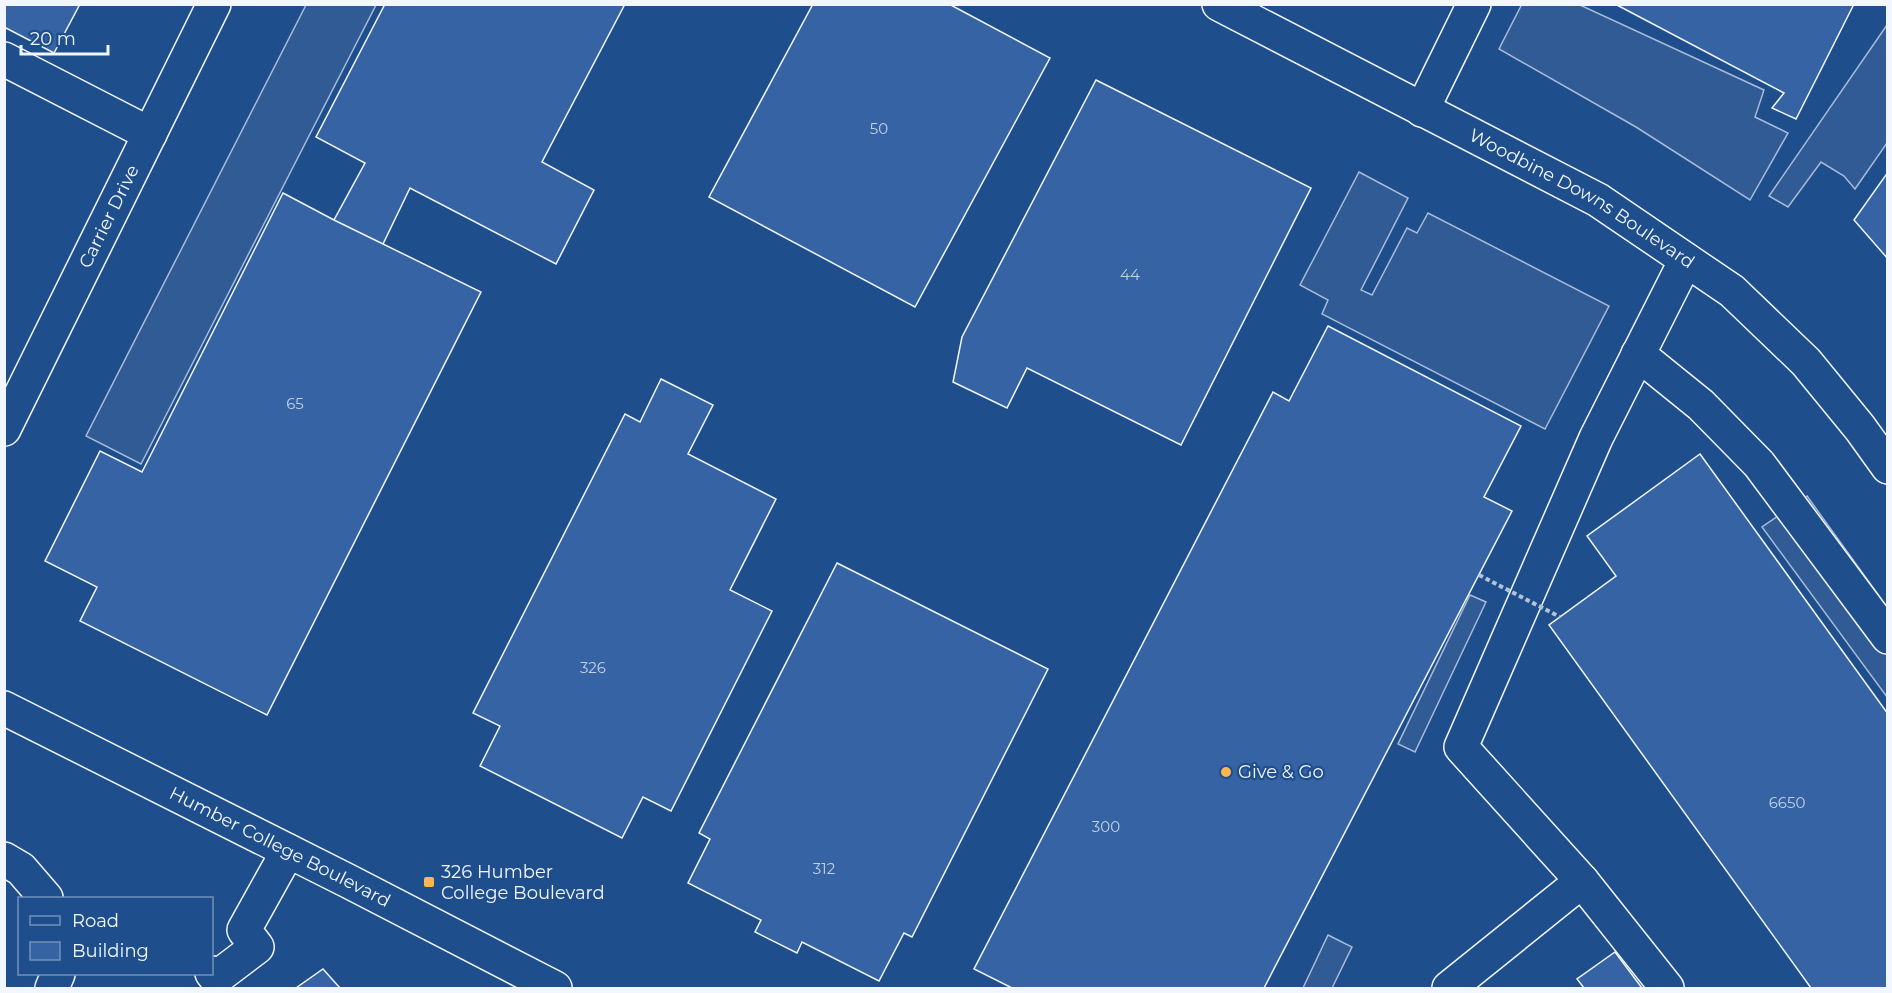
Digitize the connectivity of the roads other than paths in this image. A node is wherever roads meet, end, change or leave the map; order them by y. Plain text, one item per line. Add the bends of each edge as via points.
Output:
1 (214, 4) edge
2 (1219, 4) edge
3 (1474, 4) edge
4 (4, 60) edge
5 (1422, 110) junction
6 (150, 134) junction
7 (1686, 260) junction
8 (1638, 354) junction
9 (4, 429) edge
10 (1887, 466) edge
11 (1887, 637) edge
12 (4, 708) edge
13 (288, 851) junction
14 (4, 859) edge
15 (1582, 881) junction
16 (45, 897) edge
17 (213, 974) edge
18 (555, 988) edge
19 (1449, 988) edge
20 (1667, 988) edge

1 - 6 street, Carrier Drive
2 - 5 street, Woodbine Downs Boulevard
3 - 5 street
4 - 6 street
5 - 7 street, Woodbine Downs Boulevard via 1598,200
6 - 9 street, Carrier Drive
7 - 8 street
7 - 10 street, Woodbine Downs Boulevard via 1732,291 1806,362
8 - 11 street via 1701,405 1759,464
8 - 15 street via 1596,438 1461,747
12 - 13 street, Humber College Boulevard
13 - 17 street via 244,930 258,947 216,978
13 - 18 street, Humber College Boulevard
14 - 16 street via 21,868
15 - 19 street
15 - 20 street

